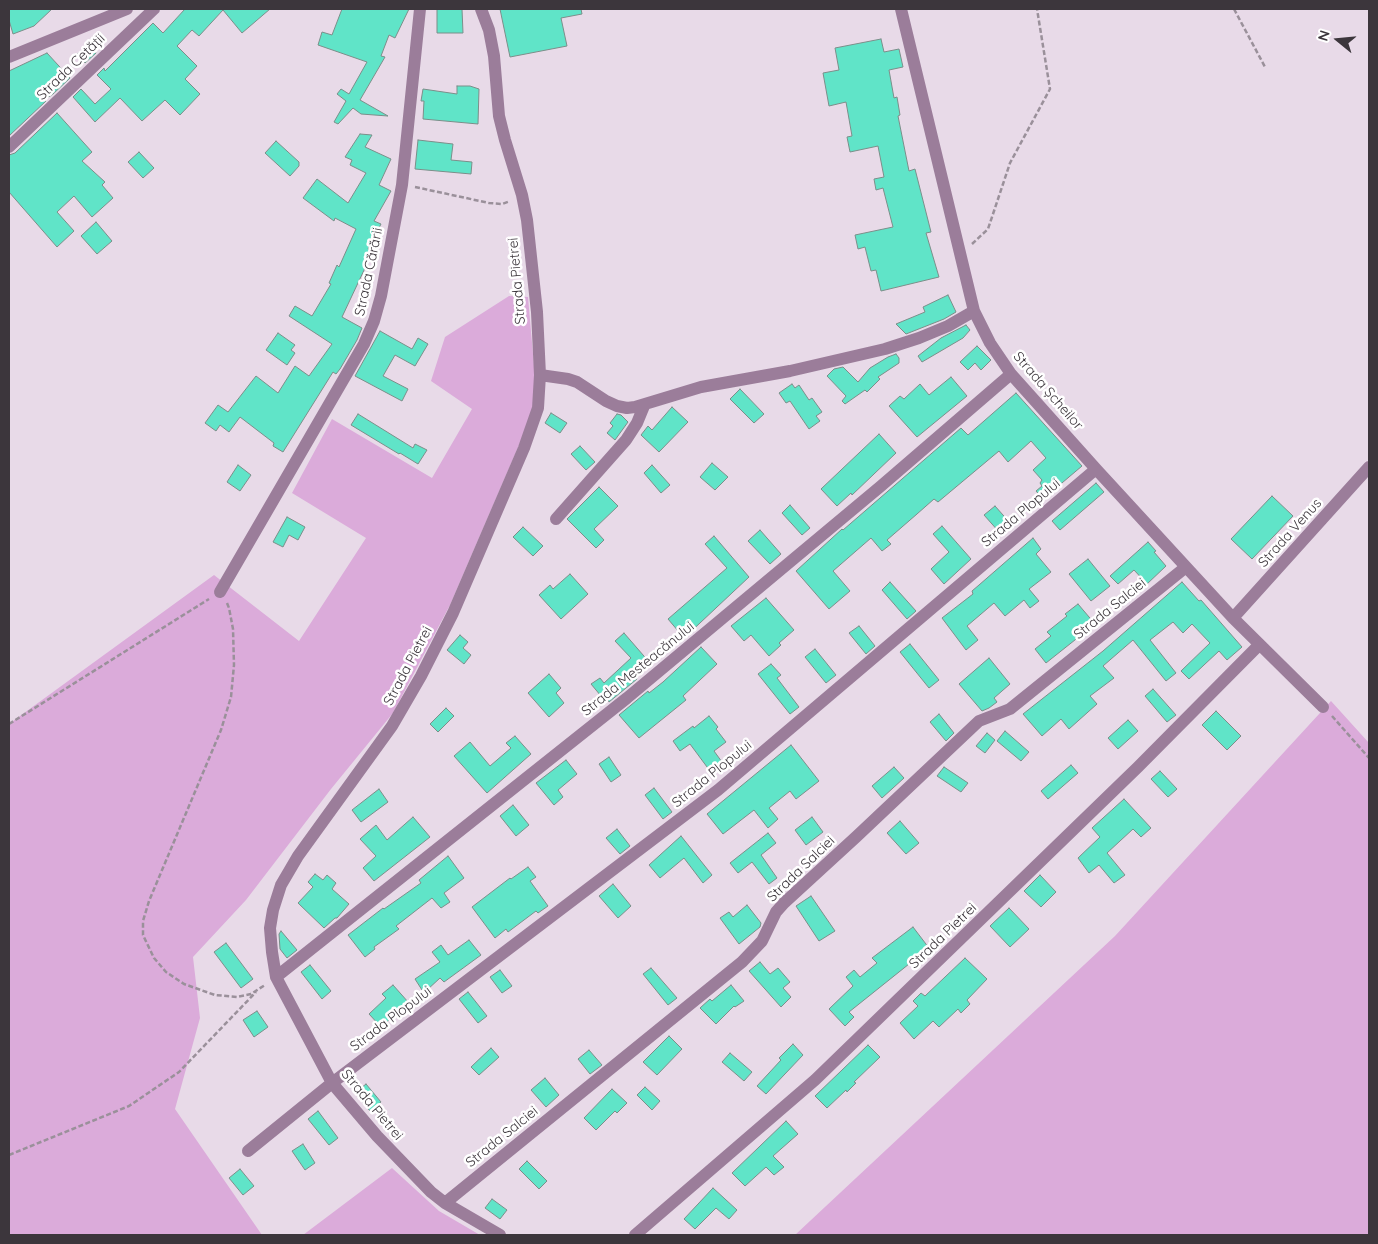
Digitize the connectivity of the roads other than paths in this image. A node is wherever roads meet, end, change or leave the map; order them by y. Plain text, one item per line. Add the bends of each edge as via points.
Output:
1 (127, 9) edge
2 (154, 9) edge
3 (420, 9) edge
4 (481, 9) edge
5 (902, 9) edge
6 (9, 57) edge
7 (9, 147) edge
8 (974, 311) junction
9 (1010, 374) junction
10 (540, 375) junction
11 (644, 406) junction
12 (1369, 467) edge
13 (1096, 469) junction
14 (556, 519) dead end
15 (1186, 567) junction
16 (220, 592) road end
17 (1233, 618) junction
18 (1259, 645) junction
19 (1324, 707) road end
20 (276, 977) junction
21 (332, 1083) junction
22 (248, 1151) dead end
23 (445, 1203) junction
24 (500, 1235) edge
25 (635, 1235) edge

1 - 6 street
2 - 7 street, Strada Cetății
3 - 16 street, Strada Cărării via 402,185 374,321 364,344
4 - 10 street, Strada Pietrei via 490,39 505,140 522,195 537,312
5 - 8 street, Strada Șcheilor
8 - 9 street, Strada Șcheilor
8 - 11 street via 948,326 885,349 700,388
9 - 13 street, Strada Șcheilor
9 - 20 street, Strada Mesteacănului via 627,698
10 - 11 street via 577,382 617,406
10 - 20 street, Strada Pietrei via 540,397 534,423 453,613 392,726 298,856 281,885 270,928
11 - 14 street via 638,423 626,440
12 - 17 street, Strada Venus
13 - 15 street, Strada Șcheilor
13 - 21 street, Strada Plopului via 718,790
15 - 17 street, Strada Șcheilor
15 - 23 street, Strada Salciei via 1010,709 979,721 784,903 762,941 742,962
17 - 18 street, Strada Șcheilor
18 - 19 street, Strada Șcheilor
18 - 25 street, Strada Pietrei via 1131,774 815,1080
20 - 21 street, Strada Pietrei
21 - 22 street, Strada Plopului
21 - 23 street, Strada Pietrei via 400,1161
23 - 24 street, Strada Pietrei

